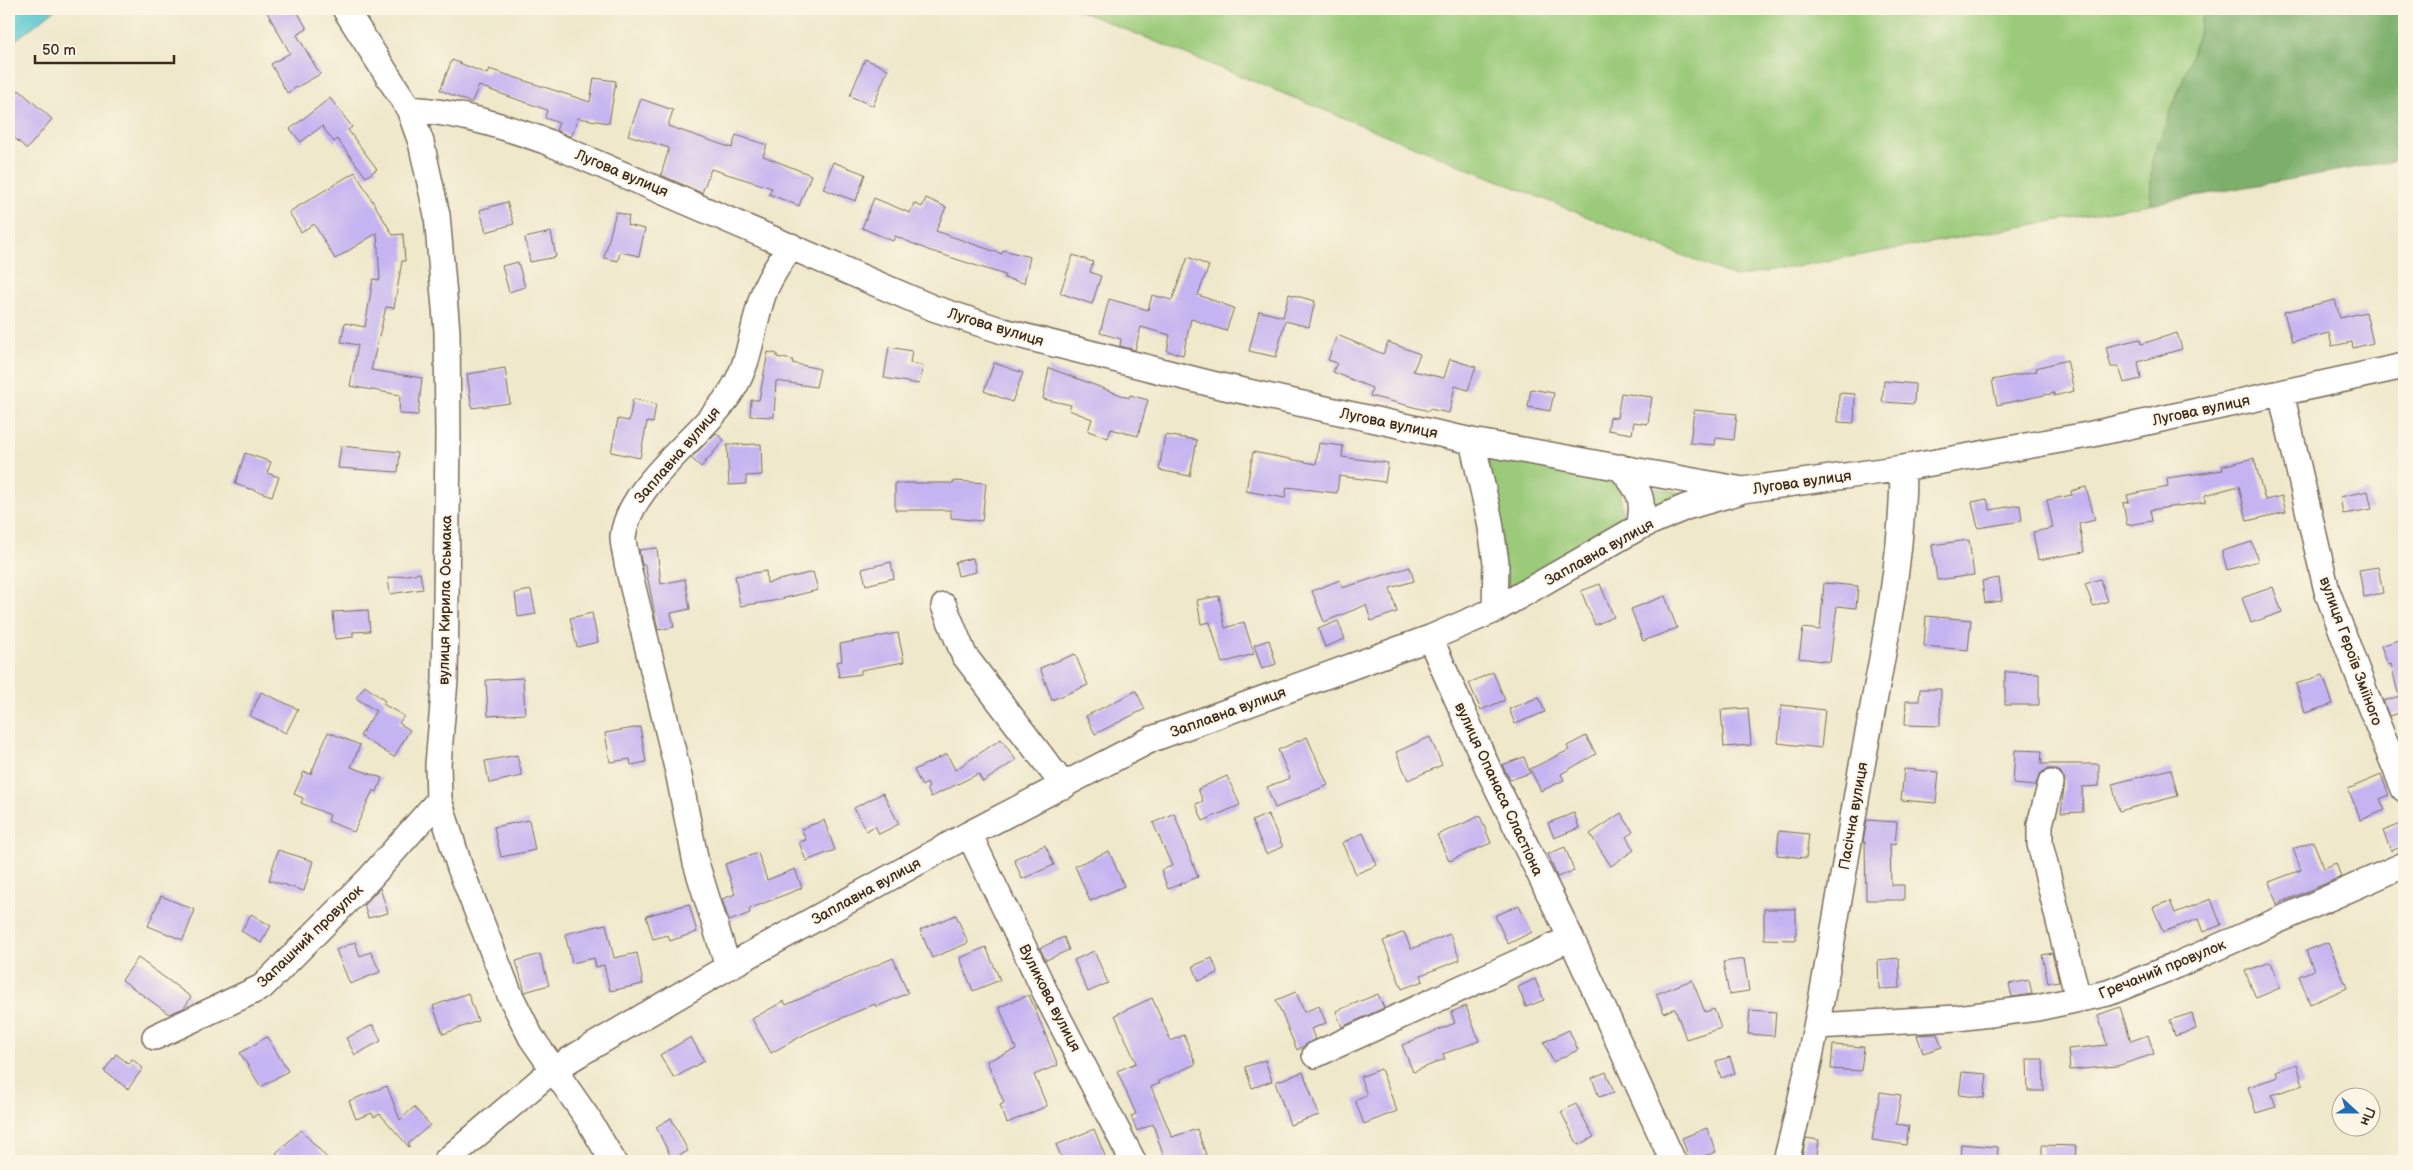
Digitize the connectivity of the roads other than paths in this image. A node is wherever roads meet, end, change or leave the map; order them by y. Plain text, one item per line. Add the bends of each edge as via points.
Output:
1 (348, 13) edge
2 (409, 110) junction
3 (791, 246) junction
4 (2404, 366) edge
5 (2280, 394) junction
6 (1472, 441) junction
7 (1620, 467) junction
8 (1903, 468) junction
9 (1742, 490) junction
10 (1639, 527) junction
11 (944, 606) dead end
12 (1495, 610) junction
13 (1430, 638) junction
14 (2051, 783) dead end
15 (1064, 786) junction
16 (2404, 790) edge
17 (439, 800) junction
18 (969, 834) junction
19 (2404, 865) edge
20 (1571, 938) junction
21 (728, 967) junction
22 (2078, 999) junction
23 (1817, 1026) junction
24 (155, 1037) dead end
25 (1315, 1055) dead end
26 (552, 1070) junction
27 (446, 1161) edge
28 (613, 1161) edge
29 (1133, 1161) edge
30 (1672, 1161) edge
31 (1786, 1161) edge

1 - 2 street, вулиця Кирила Осьмака
2 - 3 street, Лугова вулиця via 440,111 485,120 545,141
2 - 17 street, вулиця Кирила Осьмака via 422,142 437,215 447,331 444,680
3 - 6 street, Лугова вулиця via 933,308 1003,331 1216,385
3 - 21 street, Заплавна вулиця via 763,294 745,362 734,389 646,488 632,508 623,537 696,863
4 - 5 street, Лугова вулиця
5 - 8 street, Лугова вулиця
5 - 16 street, вулиця Героїв Зміїного via 2327,591
6 - 7 street, Лугова вулиця
6 - 12 street via 1496,563
7 - 9 street, Лугова вулиця
7 - 10 street via 1639,490 1644,509
8 - 9 street, Лугова вулиця
8 - 23 street, Пасічна вулиця via 1903,515 1886,626
9 - 10 street, Заплавна вулиця via 1686,507
10 - 12 street, Заплавна вулиця
11 - 15 street via 964,655
12 - 13 street, Заплавна вулиця
13 - 15 street, Заплавна вулиця via 1152,739
13 - 20 street, вулиця Опанаса Сластіона via 1490,774
14 - 22 street via 2040,824 2040,844
15 - 18 street, Заплавна вулиця
17 - 24 street, Запашний провулок via 370,878 262,987
17 - 26 street, вулиця Кирила Осьмака via 460,868 509,993
18 - 21 street, Заплавна вулиця
18 - 29 street, Вуликова вулиця via 1049,1000
19 - 22 street, Гречаний провулок via 2177,965 2108,993
20 - 25 street
20 - 30 street, вулиця Опанаса Сластіона
21 - 26 street, Заплавна вулиця
22 - 23 street, Гречаний провулок via 2037,1008 1957,1018
23 - 31 street, Пасічна вулиця
26 - 27 street, Заплавна вулиця
26 - 28 street, вулиця Кирила Осьмака via 588,1119

